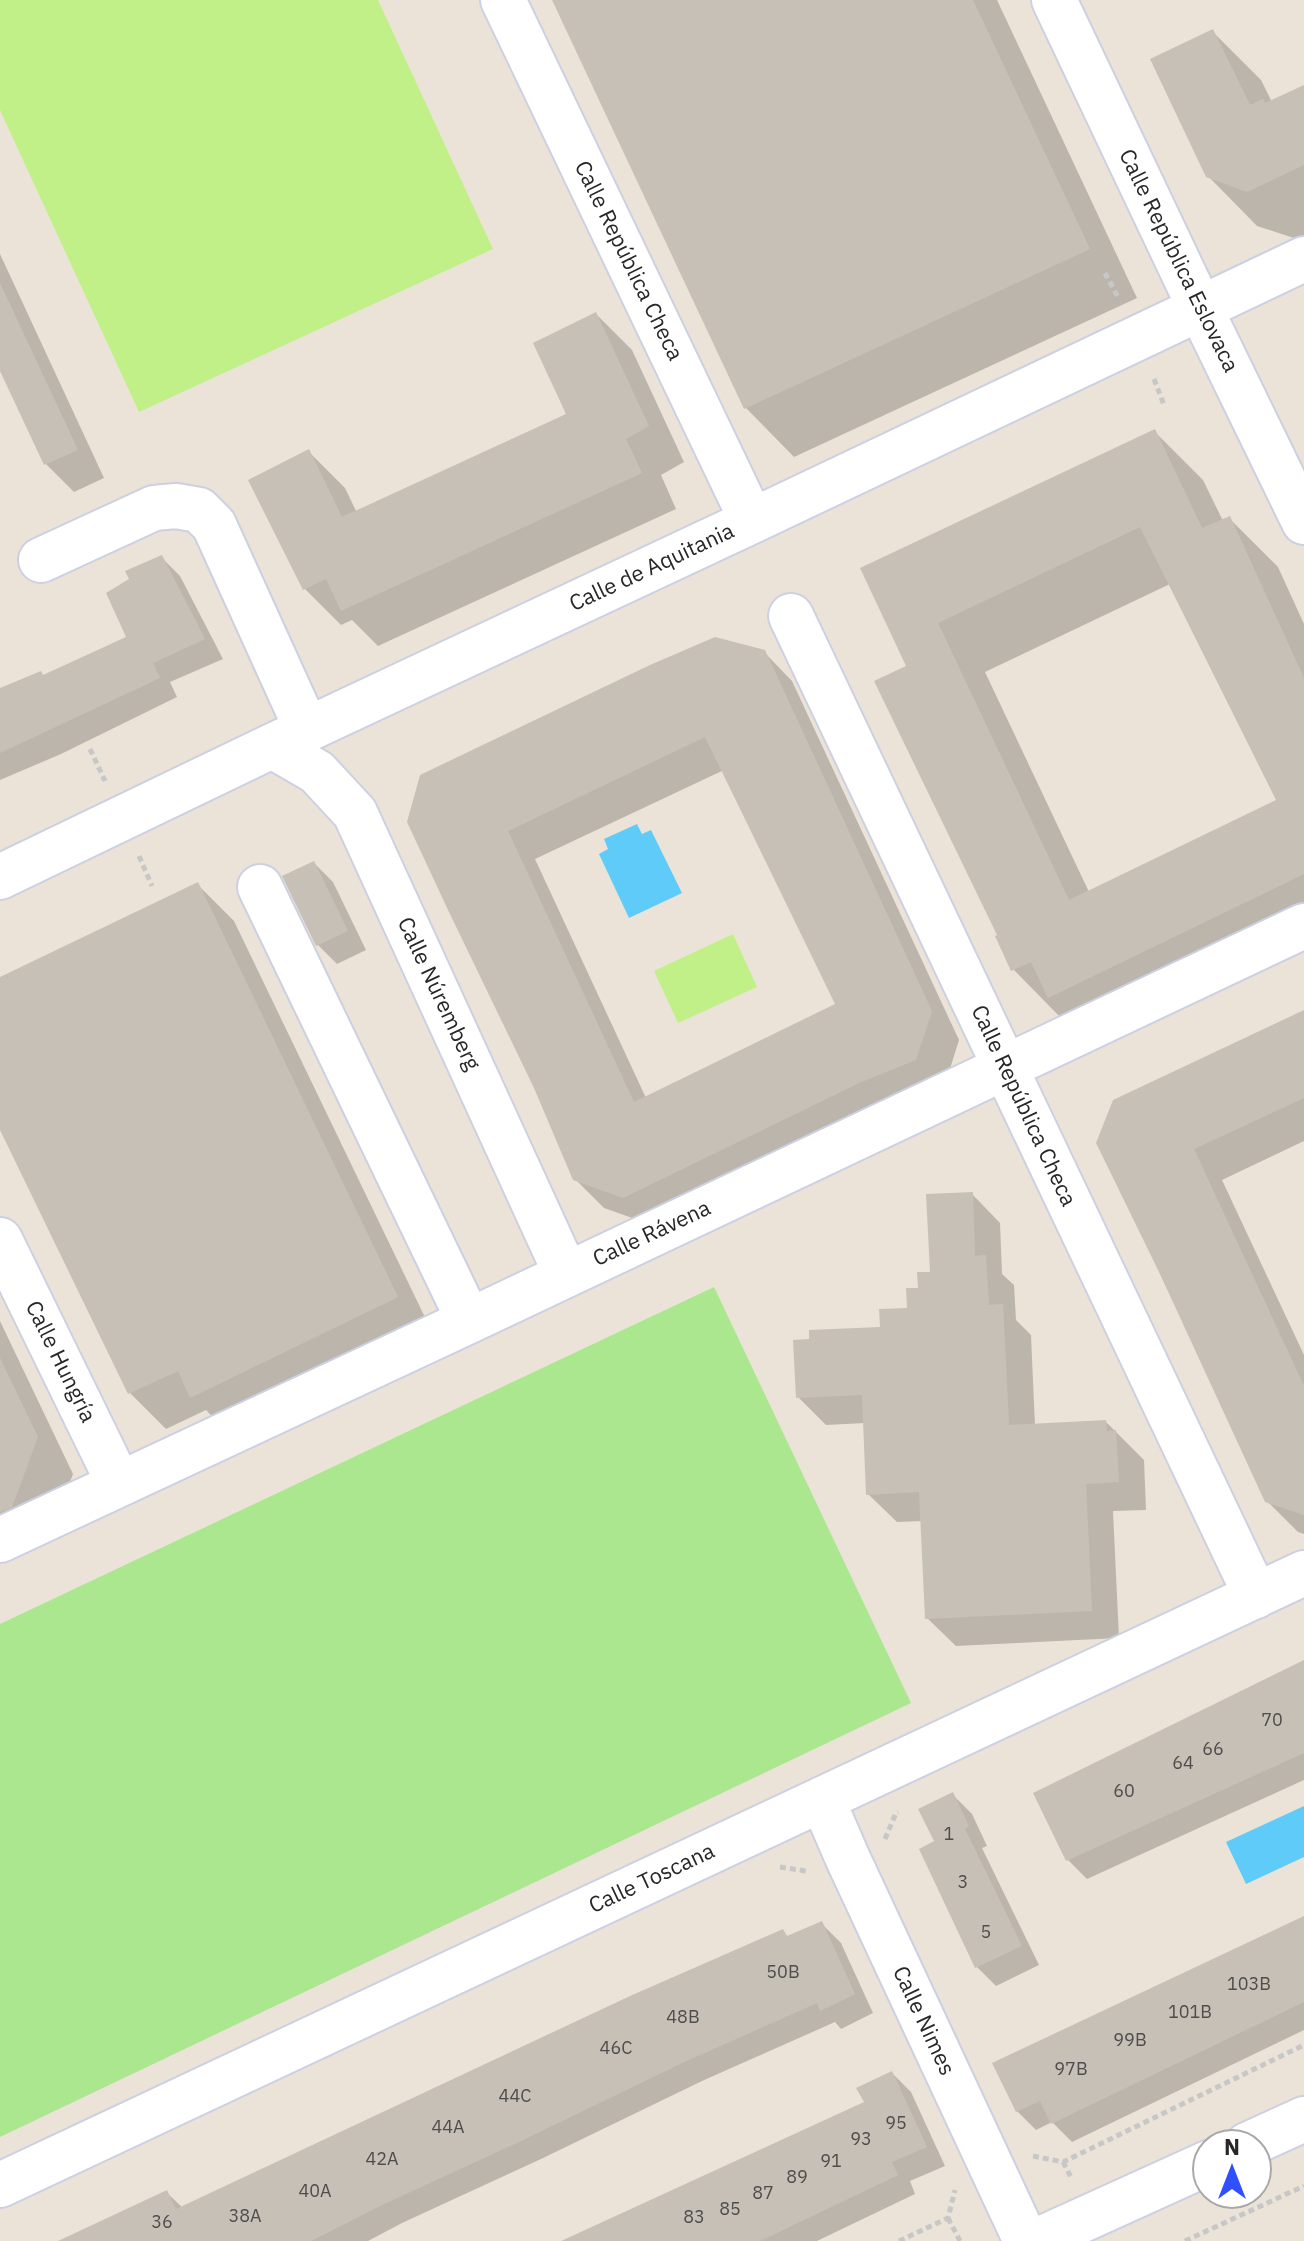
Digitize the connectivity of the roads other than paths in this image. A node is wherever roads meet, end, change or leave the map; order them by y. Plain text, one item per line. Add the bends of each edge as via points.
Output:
1 (503, 0) edge
2 (1054, 0) edge
3 (1304, 259) edge
4 (1200, 308) junction
5 (752, 521) junction
6 (1304, 522) edge
7 (41, 560) dead end
8 (791, 616) dead end
9 (290, 738) junction
10 (0, 877) edge
11 (260, 887) dead end
12 (1304, 926) edge
13 (1005, 1068) junction
14 (0, 1240) edge
15 (566, 1274) junction
16 (469, 1321) junction
17 (119, 1484) junction
18 (0, 1540) edge
19 (1304, 1573) edge
20 (1256, 1596) junction
21 (822, 1799) junction
22 (1304, 2119) edge
23 (1272, 2134) edge
24 (1192, 2170) edge
25 (0, 2185) edge
26 (1026, 2241) edge
27 (1036, 2241) edge

1 - 5 street, Calle República Checa
2 - 4 street, Calle República Eslovaca
3 - 4 street, Calle de Aquitania
4 - 5 street, Calle de Aquitania
4 - 6 street, Calle República Eslovaca
5 - 9 street, Calle de Aquitania
7 - 9 street via 154,508 199,510 214,525
8 - 13 street, Calle República Checa
9 - 10 street, Calle de Aquitania
9 - 15 street, Calle Núremberg via 355,813
11 - 16 street
12 - 13 street, Calle Rávena
13 - 15 street, Calle Rávena
13 - 20 street, Calle República Checa
14 - 17 street, Calle Hungría
15 - 16 street, Calle Rávena
16 - 17 street, Calle Rávena
17 - 18 street, Calle Rávena
19 - 20 street, Calle Toscana
20 - 21 street, Calle Toscana
21 - 25 street, Calle Toscana
21 - 26 street, Calle Nimes
22 - 23 street
24 - 27 street

